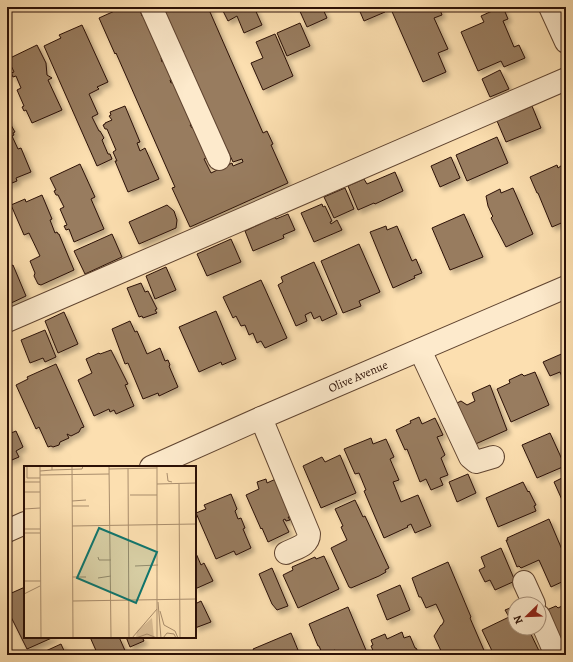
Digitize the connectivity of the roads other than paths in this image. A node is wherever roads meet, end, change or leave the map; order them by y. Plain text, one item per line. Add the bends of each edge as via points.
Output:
1 (152, 7) edge
2 (550, 7) edge
3 (566, 42) edge
4 (566, 79) edge
5 (219, 159) dead end
6 (566, 287) edge
7 (7, 321) edge
8 (420, 350) junction
9 (261, 418) junction
10 (493, 457) dead end
11 (153, 466) edge
12 (24, 523) edge
13 (7, 531) edge
14 (286, 553) dead end
15 (524, 582) dead end
16 (530, 596) edge
17 (547, 634) edge
18 (556, 655) edge

1 - 5 street
2 - 3 street
4 - 7 street
6 - 8 street, Olive Avenue
8 - 9 street, Olive Avenue
8 - 10 street via 470,457 476,462
9 - 11 street, Olive Avenue
9 - 14 street via 309,534 306,544
12 - 13 street
15 - 16 street
17 - 18 street

